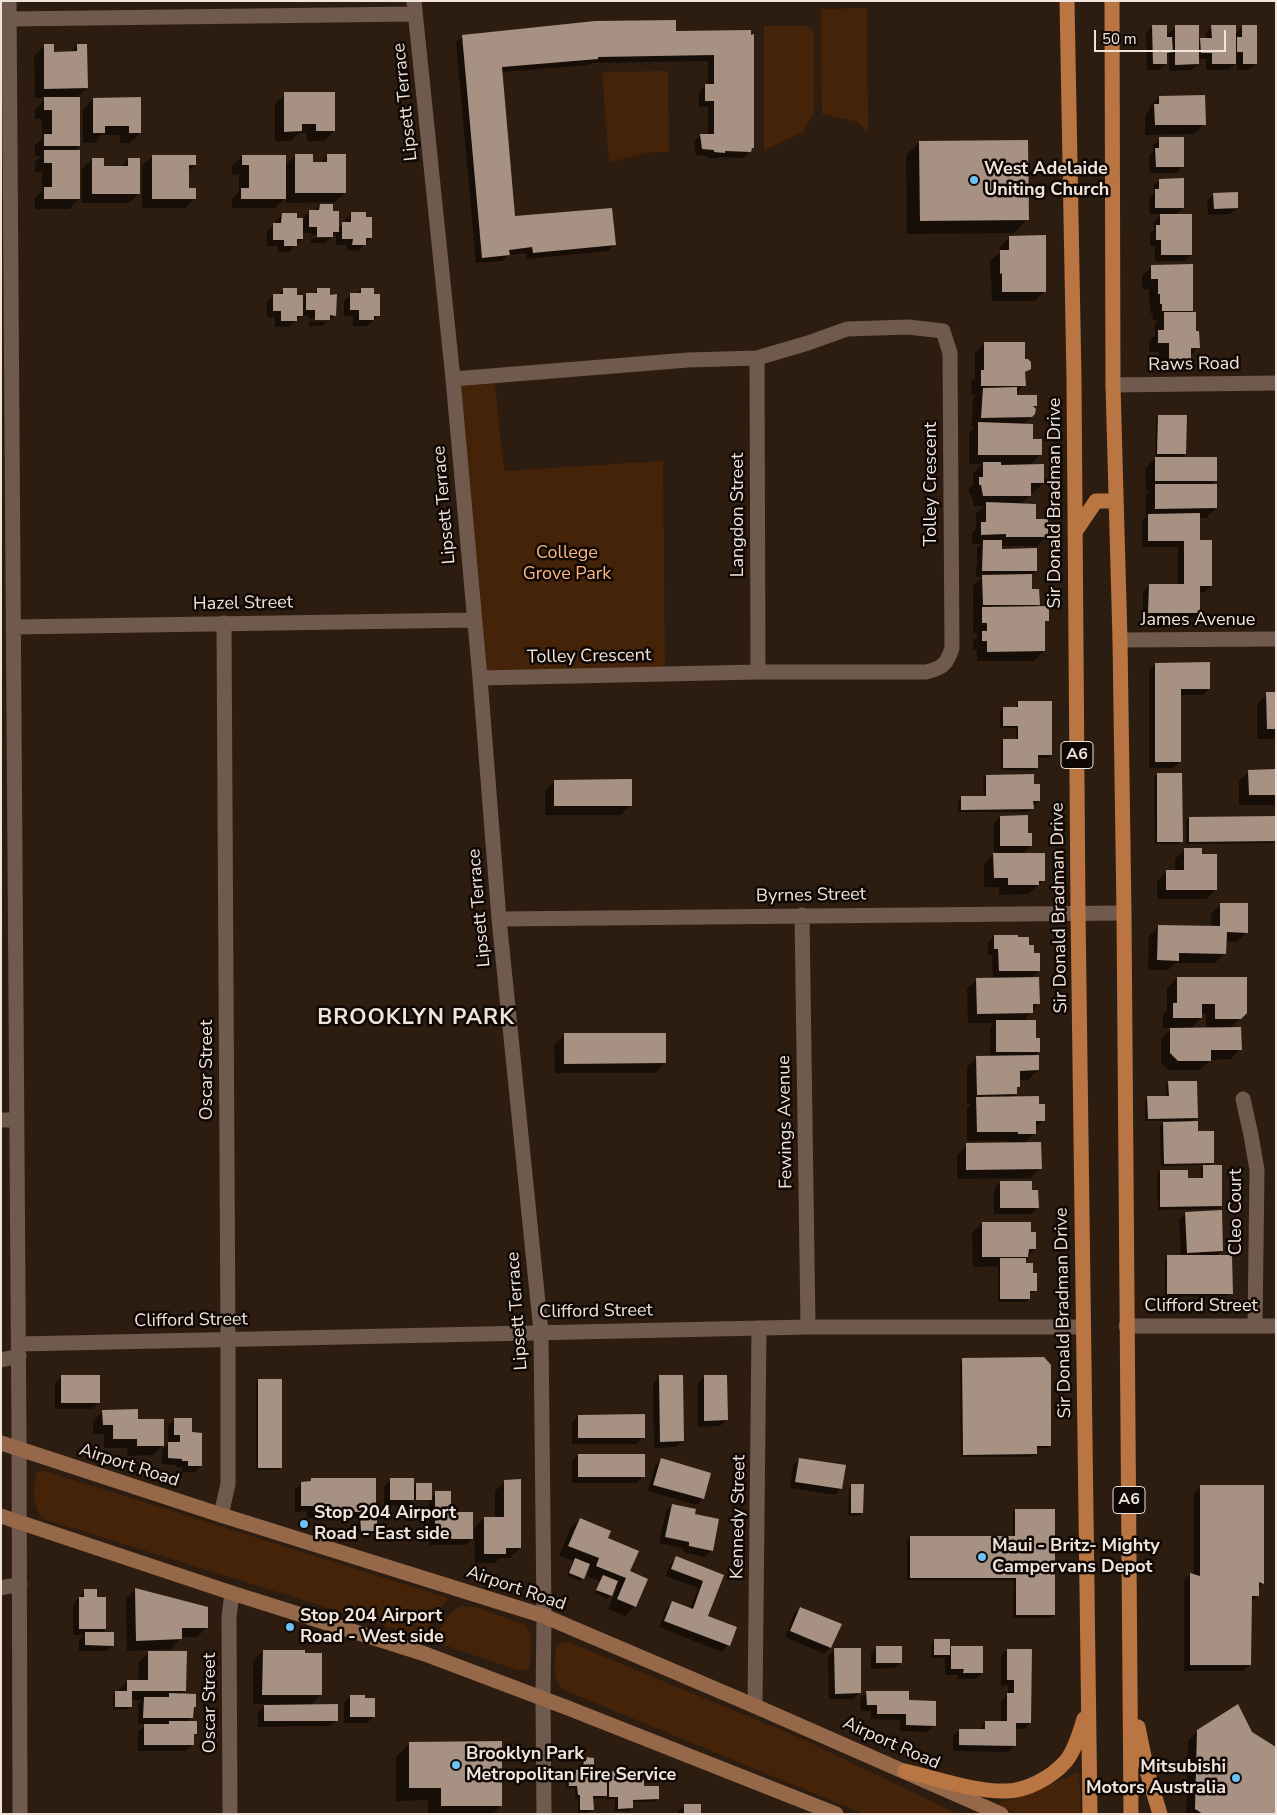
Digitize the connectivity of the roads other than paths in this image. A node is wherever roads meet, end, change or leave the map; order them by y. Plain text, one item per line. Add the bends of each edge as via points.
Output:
1 (9, 1) edge
2 (1067, 1) edge
3 (1112, 1) edge
4 (415, 8) edge
5 (9, 19) junction
6 (7, 312) edge
7 (756, 358) junction
8 (453, 379) junction
9 (1276, 383) edge
10 (1113, 385) junction
11 (1116, 501) junction
12 (1075, 532) junction
13 (7, 581) edge
14 (474, 620) junction
15 (224, 624) junction
16 (14, 626) junction
17 (1276, 639) edge
18 (1120, 640) junction
19 (758, 672) junction
20 (480, 678) junction
21 (8, 849) edge
22 (1078, 912) junction
23 (1124, 913) junction
24 (802, 915) junction
25 (499, 919) junction
26 (1243, 1100) dead end
27 (1, 1120) edge
28 (17, 1120) junction
29 (1126, 1326) junction
30 (1255, 1326) junction
31 (1276, 1326) edge
32 (1083, 1327) junction
33 (759, 1328) junction
34 (808, 1328) junction
35 (541, 1332) junction
36 (228, 1338) junction
37 (19, 1350) junction
38 (1, 1360) edge
39 (1, 1443) edge
40 (19, 1450) junction
41 (221, 1515) junction
42 (1, 1516) edge
43 (20, 1522) junction
44 (20, 1584) junction
45 (1, 1588) edge
46 (232, 1593) junction
47 (544, 1616) junction
48 (1130, 1673) junction
49 (543, 1698) junction
50 (1088, 1705) junction
51 (755, 1706) junction
52 (904, 1771) junction
53 (20, 1814) edge
54 (230, 1814) edge
55 (544, 1814) edge
56 (836, 1814) edge
57 (1001, 1814) edge
58 (1090, 1814) edge
59 (1131, 1814) edge
60 (1160, 1814) edge

1 - 5 street
2 - 12 main road, Sir Donald Bradman Drive / A6
3 - 10 main road, A6
4 - 5 street
4 - 8 street, Lipsett Terrace
5 - 6 street
6 - 13 street
7 - 8 street, Tolley Crescent via 688,360
7 - 19 street, Langdon Street
7 - 19 street, Tolley Crescent via 847,329 908,327 943,331 950,353 952,648 948,661 940,668 926,672
8 - 14 street, Lipsett Terrace
9 - 10 street, Raws Road
10 - 11 main road, A6
11 - 12 main road via 1096,501
11 - 18 main road, A6
12 - 22 main road, Sir Donald Bradman Drive / A6
13 - 16 street
14 - 15 street, Hazel Street
14 - 20 street, Lipsett Terrace
15 - 16 street, Hazel Street
15 - 36 street, Oscar Street
16 - 21 street
17 - 18 street, James Avenue
18 - 23 main road, A6
19 - 20 street, Tolley Crescent
20 - 25 street, Lipsett Terrace
21 - 28 street
22 - 23 street, Byrnes Street
22 - 24 street, Byrnes Street
22 - 32 main road, Sir Donald Bradman Drive / A6
23 - 29 main road, A6
24 - 25 street, Byrnes Street
24 - 34 street, Fewings Avenue
25 - 35 street, Lipsett Terrace
26 - 30 street, Cleo Court via 1257,1170
27 - 28 street
28 - 37 street
29 - 30 street, Clifford Street
29 - 48 main road, A6
30 - 31 street, Clifford Street
32 - 34 street, Clifford Street
32 - 50 main road, Sir Donald Bradman Drive / A6
33 - 34 street, Clifford Street
33 - 35 street, Clifford Street
33 - 51 street, Kennedy Street
35 - 36 street, Clifford Street
35 - 47 street, Lipsett Terrace
36 - 37 street, Clifford Street
36 - 41 street, Oscar Street via 228,1484
37 - 38 street, Clifford Street
37 - 40 street
39 - 40 main road, Airport Road
40 - 41 main road, Airport Road
40 - 43 street
41 - 47 main road, Airport Road
42 - 43 main road
43 - 44 street
43 - 46 main road
44 - 45 street
44 - 53 street
46 - 49 main road via 425,1654
46 - 54 street, Oscar Street via 229,1617
47 - 49 street, Lipsett Terrace
47 - 51 main road, Airport Road
48 - 59 main road, A6
48 - 60 main road via 1138,1734
49 - 55 street, Lipsett Terrace
49 - 56 main road
50 - 52 main road via 1078,1738 1066,1760 1046,1778 1025,1787 1007,1791 978,1788
50 - 58 main road, Sir Donald Bradman Drive / A6
51 - 52 main road, Airport Road
52 - 57 main road, Airport Road

